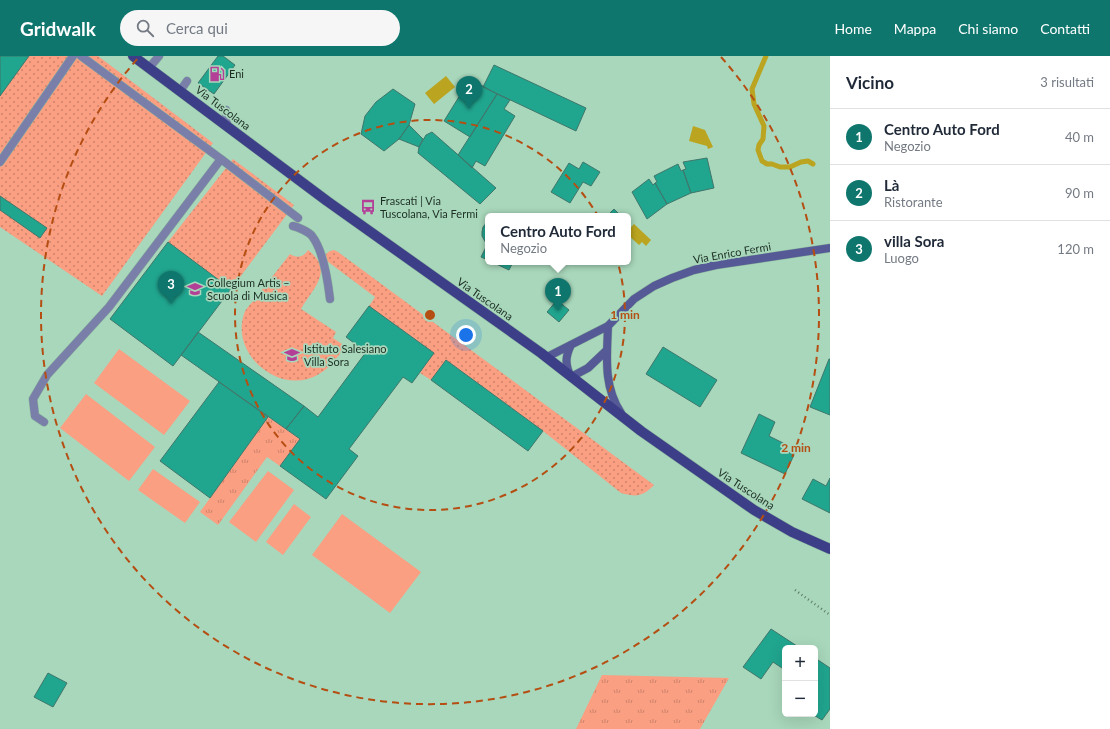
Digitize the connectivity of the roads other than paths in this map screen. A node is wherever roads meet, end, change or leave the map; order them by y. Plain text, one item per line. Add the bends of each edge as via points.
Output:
1 (74, 56) edge
2 (81, 56) edge
3 (133, 56) edge
4 (159, 56) edge
5 (149, 68) junction
6 (187, 81) dead end
7 (180, 91) junction
8 (226, 110) dead end
9 (227, 126) junction
10 (220, 159) junction
11 (0, 162) edge
12 (298, 218) dead end
13 (293, 226) dead end
14 (830, 248) edge
15 (330, 299) dead end
16 (608, 326) junction
17 (572, 345) junction
18 (607, 350) junction
19 (547, 358) junction
20 (571, 377) junction
21 (624, 419) junction
22 (44, 422) dead end
23 (830, 549) edge

1 - 11 lane
2 - 10 lane
3 - 5 main road, Via Tuscolana
4 - 5 lane
5 - 7 main road, Via Tuscolana
6 - 7 lane
7 - 9 main road, Via Tuscolana
8 - 9 lane
9 - 19 main road, Via Tuscolana via 375,236
10 - 12 lane
10 - 22 lane via 109,307 47,375 33,399 34,416
13 - 15 lane via 312,235 327,274
14 - 16 street, Via Enrico Fermi via 716,264 678,275 640,294
16 - 17 street, Via Enrico Fermi
16 - 18 street
17 - 19 street, Via Enrico Fermi
17 - 20 street via 566,361
18 - 20 street via 588,368
18 - 21 street via 609,387
19 - 20 main road, Via Tuscolana
20 - 21 main road, Via Tuscolana
21 - 23 main road, Via Tuscolana via 754,510 792,532

